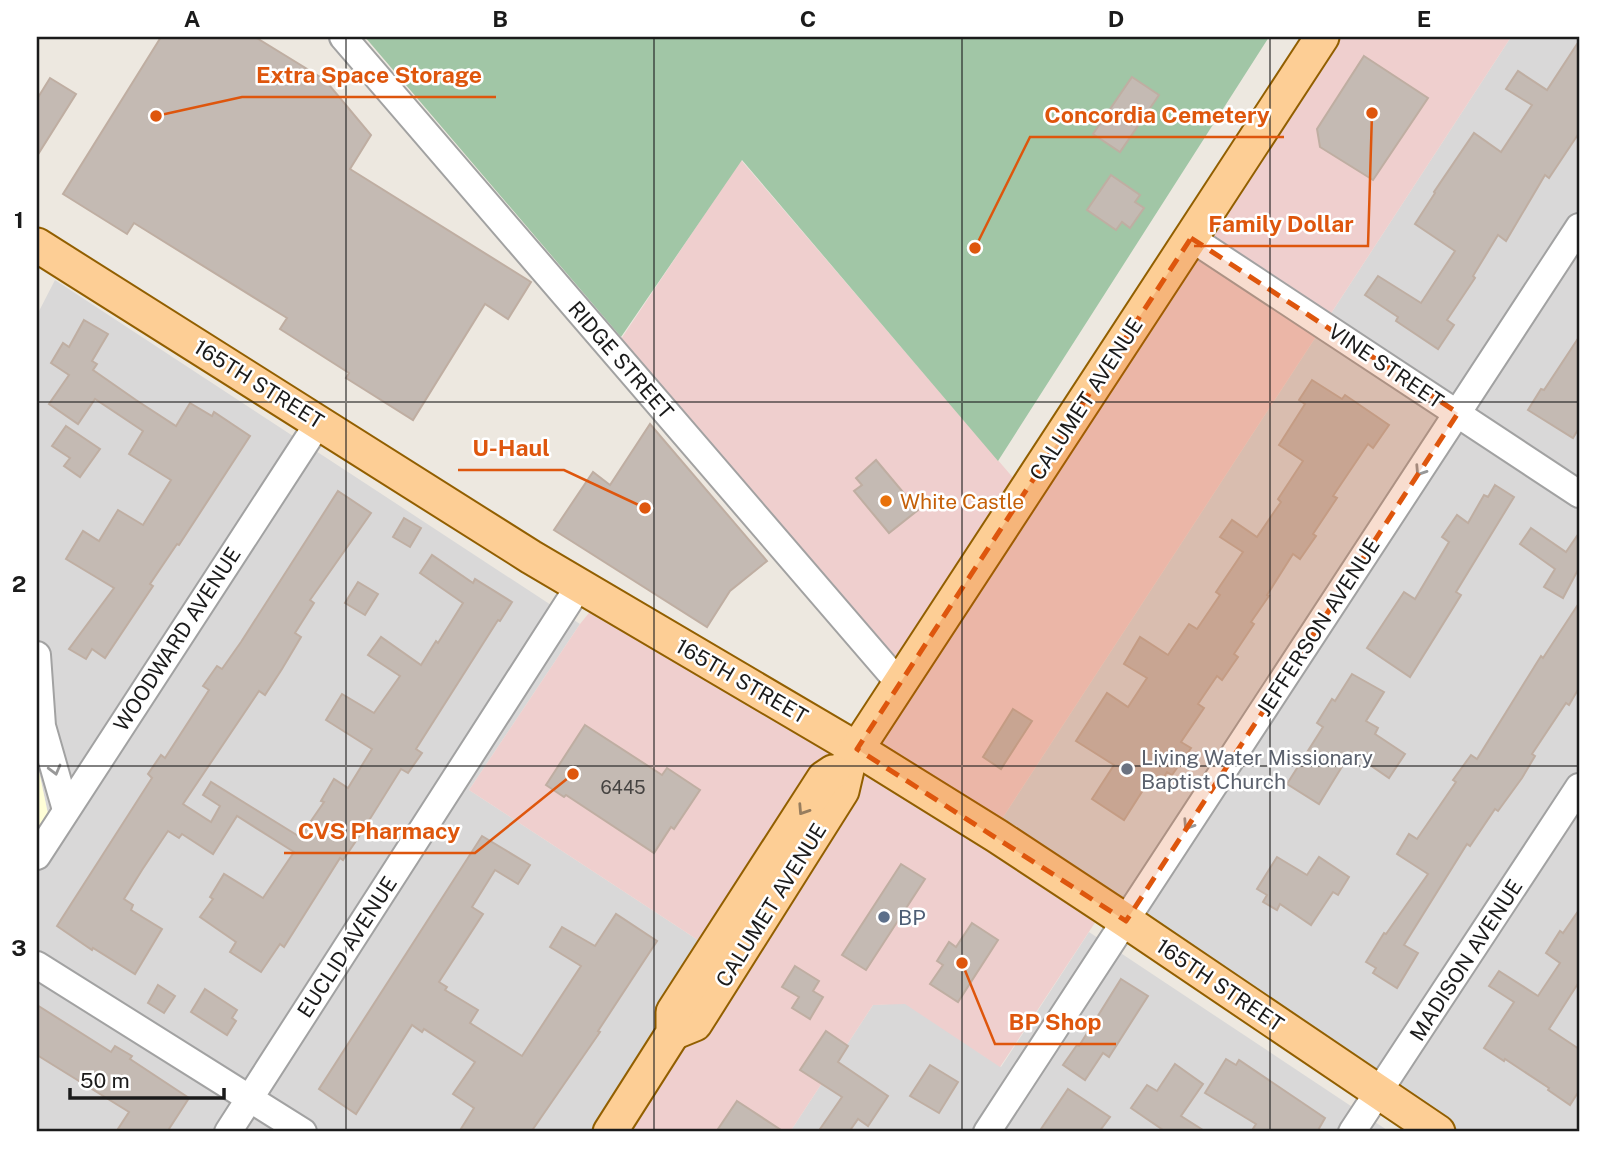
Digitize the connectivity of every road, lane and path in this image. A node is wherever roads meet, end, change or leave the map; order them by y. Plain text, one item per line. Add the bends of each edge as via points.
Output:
1 (343, 37) edge
2 (1322, 37) edge
3 (1579, 227) edge
4 (1191, 238) junction
5 (37, 245) edge
6 (1458, 414) junction
7 (319, 422) junction
8 (1579, 494) edge
9 (579, 586) junction
10 (37, 655) edge
11 (900, 684) junction
12 (853, 755) junction
13 (1579, 787) edge
14 (66, 810) junction
15 (37, 856) edge
16 (1126, 920) junction
17 (37, 965) edge
18 (1378, 1093) junction
19 (249, 1099) junction
20 (228, 1132) edge
21 (303, 1132) edge
22 (610, 1132) edge
23 (987, 1132) edge
24 (1352, 1132) edge
25 (1437, 1132) edge

1 - 11 street, RIDGE STREET
2 - 4 main road, CALUMET AVENUE
3 - 6 street, JEFFERSON AVENUE
4 - 6 street, VINE STREET
4 - 11 main road, CALUMET AVENUE
5 - 7 main road, 165TH STREET
6 - 8 street, VINE STREET
6 -> 16 street, JEFFERSON AVENUE
7 - 9 main road, 165TH STREET
7 - 14 street, WOODWARD AVENUE
9 - 12 main road, 165TH STREET
9 - 19 street, EUCLID AVENUE
10 -> 14 street via 42,726
11 - 12 main road, CALUMET AVENUE
12 - 16 main road, 165TH STREET
12 - 22 main road, CALUMET AVENUE via 842,790 695,1024 673,1033
13 - 18 street, MADISON AVENUE
14 - 15 street, WOODWARD AVENUE
16 - 18 main road, 165TH STREET
16 - 23 street, JEFFERSON AVENUE
17 - 19 street
18 - 24 street, MADISON AVENUE
18 - 25 main road, 165TH STREET
19 - 20 street, EUCLID AVENUE
19 - 21 street

